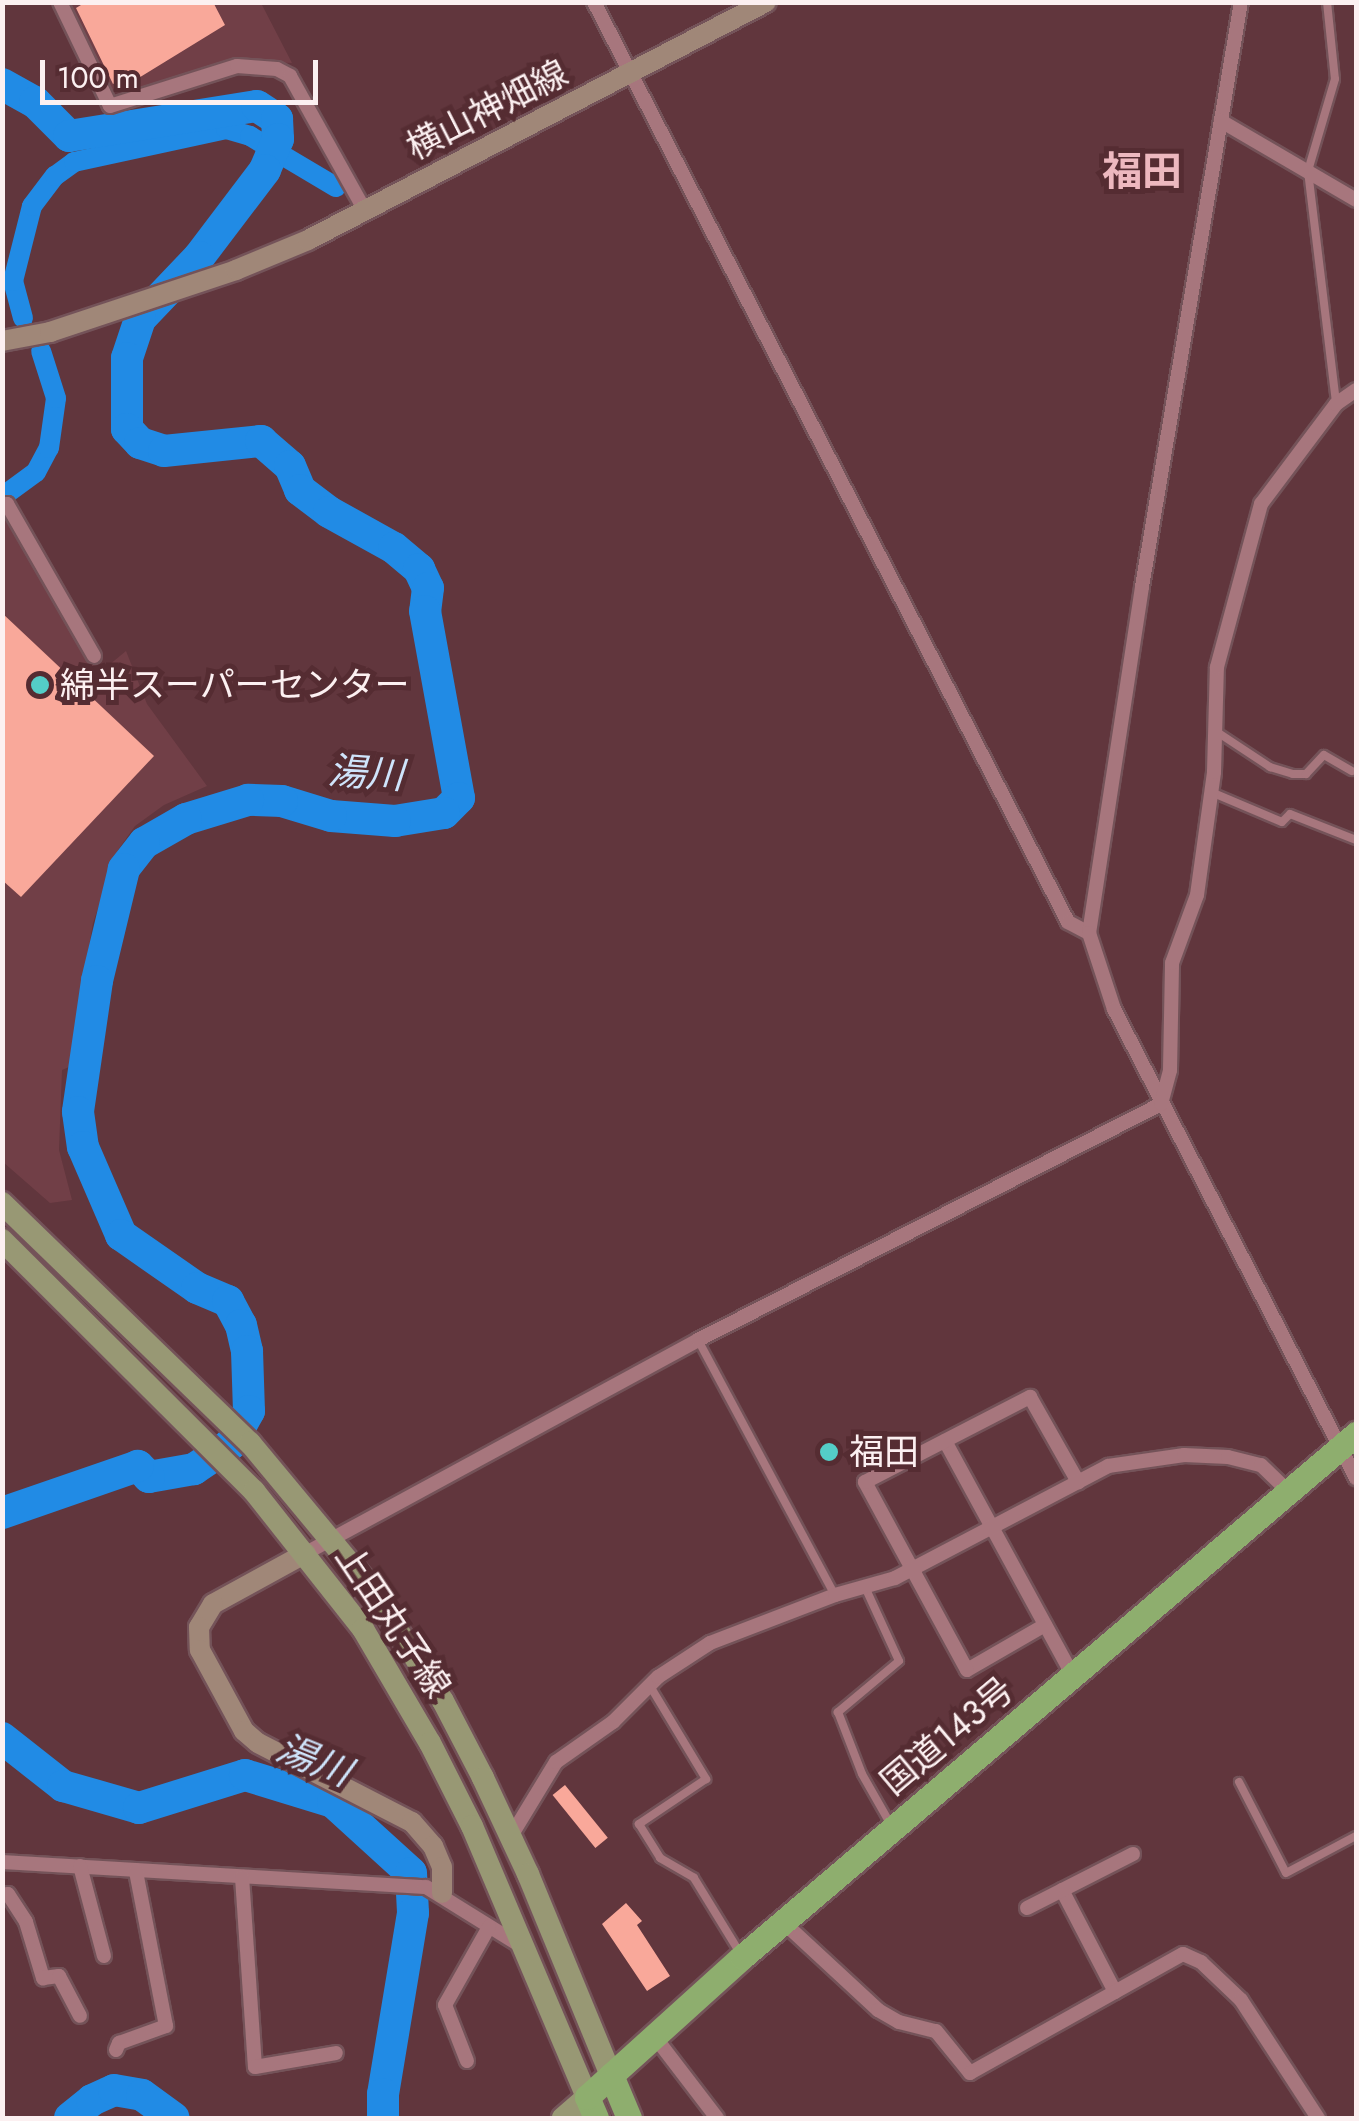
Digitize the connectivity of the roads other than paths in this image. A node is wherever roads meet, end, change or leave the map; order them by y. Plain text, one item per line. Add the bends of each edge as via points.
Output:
1 (60, 2) edge
2 (594, 2) edge
3 (766, 2) edge
4 (1241, 2) edge
5 (1327, 2) edge
6 (630, 73) junction
7 (1221, 121) junction
8 (1308, 171) junction
9 (1356, 200) edge
10 (364, 209) junction
11 (2, 341) edge
12 (1356, 390) edge
13 (1336, 404) junction
14 (2, 506) edge
15 (94, 656) dead end
16 (1215, 731) junction
17 (1352, 770) dead end
18 (1211, 792) junction
19 (1356, 840) edge
20 (1090, 933) junction
21 (1161, 1104) junction
22 (2, 1204) edge
23 (2, 1240) edge
24 (698, 1340) junction
25 (1349, 1440) edge
26 (945, 1441) junction
27 (1356, 1478) edge
28 (1078, 1482) junction
29 (1288, 1490) junction
30 (994, 1528) junction
31 (332, 1539) junction
32 (306, 1554) junction
33 (911, 1570) junction
34 (866, 1587) junction
35 (835, 1595) junction
36 (1045, 1626) junction
37 (1073, 1676) junction
38 (650, 1686) junction
39 (1239, 1782) dead end
40 (892, 1827) junction
41 (511, 1836) junction
42 (1356, 1836) edge
43 (1132, 1854) dead end
44 (2, 1862) edge
45 (80, 1866) junction
46 (136, 1871) junction
47 (242, 1877) junction
48 (434, 1890) junction
49 (1062, 1890) junction
50 (2, 1895) edge
51 (1027, 1908) dead end
52 (782, 1921) junction
53 (489, 1927) junction
54 (526, 1949) junction
55 (104, 1956) dead end
56 (742, 1956) junction
57 (1116, 1992) junction
58 (80, 2016) dead end
59 (655, 2038) junction
60 (116, 2050) dead end
61 (336, 2053) dead end
62 (467, 2062) dead end
63 (611, 2075) junction
64 (591, 2108) edge
65 (563, 2118) edge
66 (629, 2118) edge
67 (717, 2118) edge
68 (1318, 2118) edge

1 - 10 street via 110,106 237,66 290,76
2 - 6 street
3 - 6 street, 横山神畑線
4 - 7 street
5 - 8 lane via 1336,79
6 - 10 street, 横山神畑線
6 - 20 street via 1068,922
7 - 8 street
7 - 20 street
8 - 9 street
8 - 13 lane
10 - 11 street, 横山神畑線 via 236,270 50,332
12 - 13 street
13 - 16 street via 1261,504 1217,667
14 - 15 street via 7,504
16 - 17 lane via 1293,774 1306,774 1324,755
16 - 18 street
18 - 19 lane via 1282,822 1290,814
18 - 21 street via 1197,894 1172,964 1170,1070
20 - 21 street via 1114,1009
21 - 24 street
21 - 25 street
22 - 31 main road, 上田丸子線 via 250,1442
23 - 32 main road, 上田丸子線 via 186,1420
24 - 31 street
24 - 35 lane
25 - 27 street
25 - 29 highway, 国道143号
26 - 28 street via 1030,1396
26 - 30 street
26 - 33 street via 865,1482
28 - 29 street via 1108,1466 1184,1455 1261,1465
28 - 30 street
29 - 37 highway, 国道143号
30 - 33 street
30 - 36 street
31 - 32 street
31 - 41 main road, 上田丸子線 via 424,1668
32 - 48 street via 213,1604 199,1627 200,1650 258,1743 412,1822 438,1856
32 - 54 main road, 上田丸子線 via 363,1629 430,1743
33 - 34 street
33 - 36 street via 967,1670
34 - 35 street
34 - 40 lane via 899,1661 838,1712
35 - 38 street via 710,1643
36 - 37 street
37 - 40 highway, 国道143号
38 - 41 street via 556,1762
38 - 56 lane via 706,1779 639,1824 660,1858 694,1878
39 - 42 lane via 1286,1873
40 - 52 highway, 国道143号
41 - 63 main road, 上田丸子線
43 - 49 street
44 - 45 street
45 - 46 street
45 - 55 street
46 - 47 street
46 - 60 street via 166,2026 119,2043
47 - 48 street
47 - 61 street via 254,2067
48 - 53 street
49 - 51 street
49 - 57 street
50 - 58 street via 8,1894 26,1922 44,1978 59,1976
52 - 56 highway, 国道143号
52 - 57 street via 878,2010 936,2032 970,2073
53 - 54 street
53 - 62 street via 444,2004
54 - 64 main road, 上田丸子線
56 - 59 highway, 国道143号
57 - 68 street via 1183,1954 1201,1962 1241,2000
59 - 63 highway, 国道143号
59 - 67 street
63 - 64 highway, 国道143号
63 - 66 highway
64 - 65 main road

